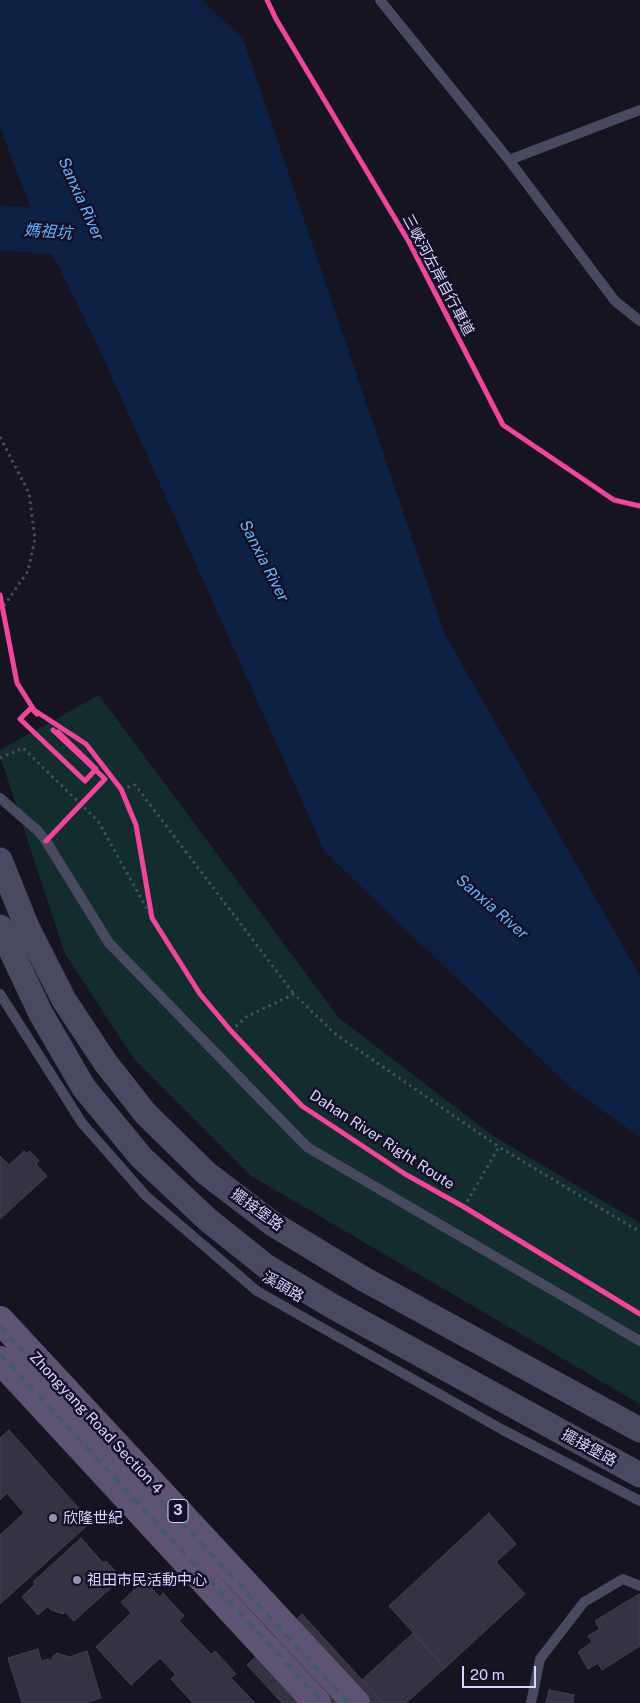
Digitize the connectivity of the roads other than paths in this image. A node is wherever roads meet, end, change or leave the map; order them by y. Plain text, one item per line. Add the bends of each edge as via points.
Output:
1 (380, 0) edge
2 (640, 110) edge
3 (509, 160) junction
4 (640, 321) edge
5 (0, 798) edge
6 (0, 860) edge
7 (0, 927) edge
8 (0, 994) edge
9 (0, 1320) edge
10 (640, 1341) edge
11 (0, 1360) edge
12 (640, 1430) edge
13 (640, 1475) edge
14 (640, 1501) edge
15 (167, 1520) junction
16 (640, 1586) edge
17 (317, 1703) edge
18 (356, 1703) edge
19 (531, 1703) edge

1 - 3 lane
2 - 3 lane
3 - 4 lane via 615,301
5 - 10 lane via 46,841 109,943 307,1147
6 - 12 street, 擺接堡路 via 27,927 64,1000 145,1112 206,1173 273,1224 362,1278
7 - 13 street, 擺接堡路 via 41,1014 84,1088 141,1157 208,1220 267,1267 332,1306
8 - 14 lane, 溪頭路 via 88,1131 146,1196 257,1291 503,1430
9 - 15 main road, Zhongyang Road Section 4 / 3
11 - 15 main road, Zhongyang Road Section 4 / 3
15 - 17 main road, Zhongyang Road Section 4 / 3
15 - 18 main road, Zhongyang Road Section 4 / 3
16 - 19 lane via 623,1580 584,1602 540,1659

